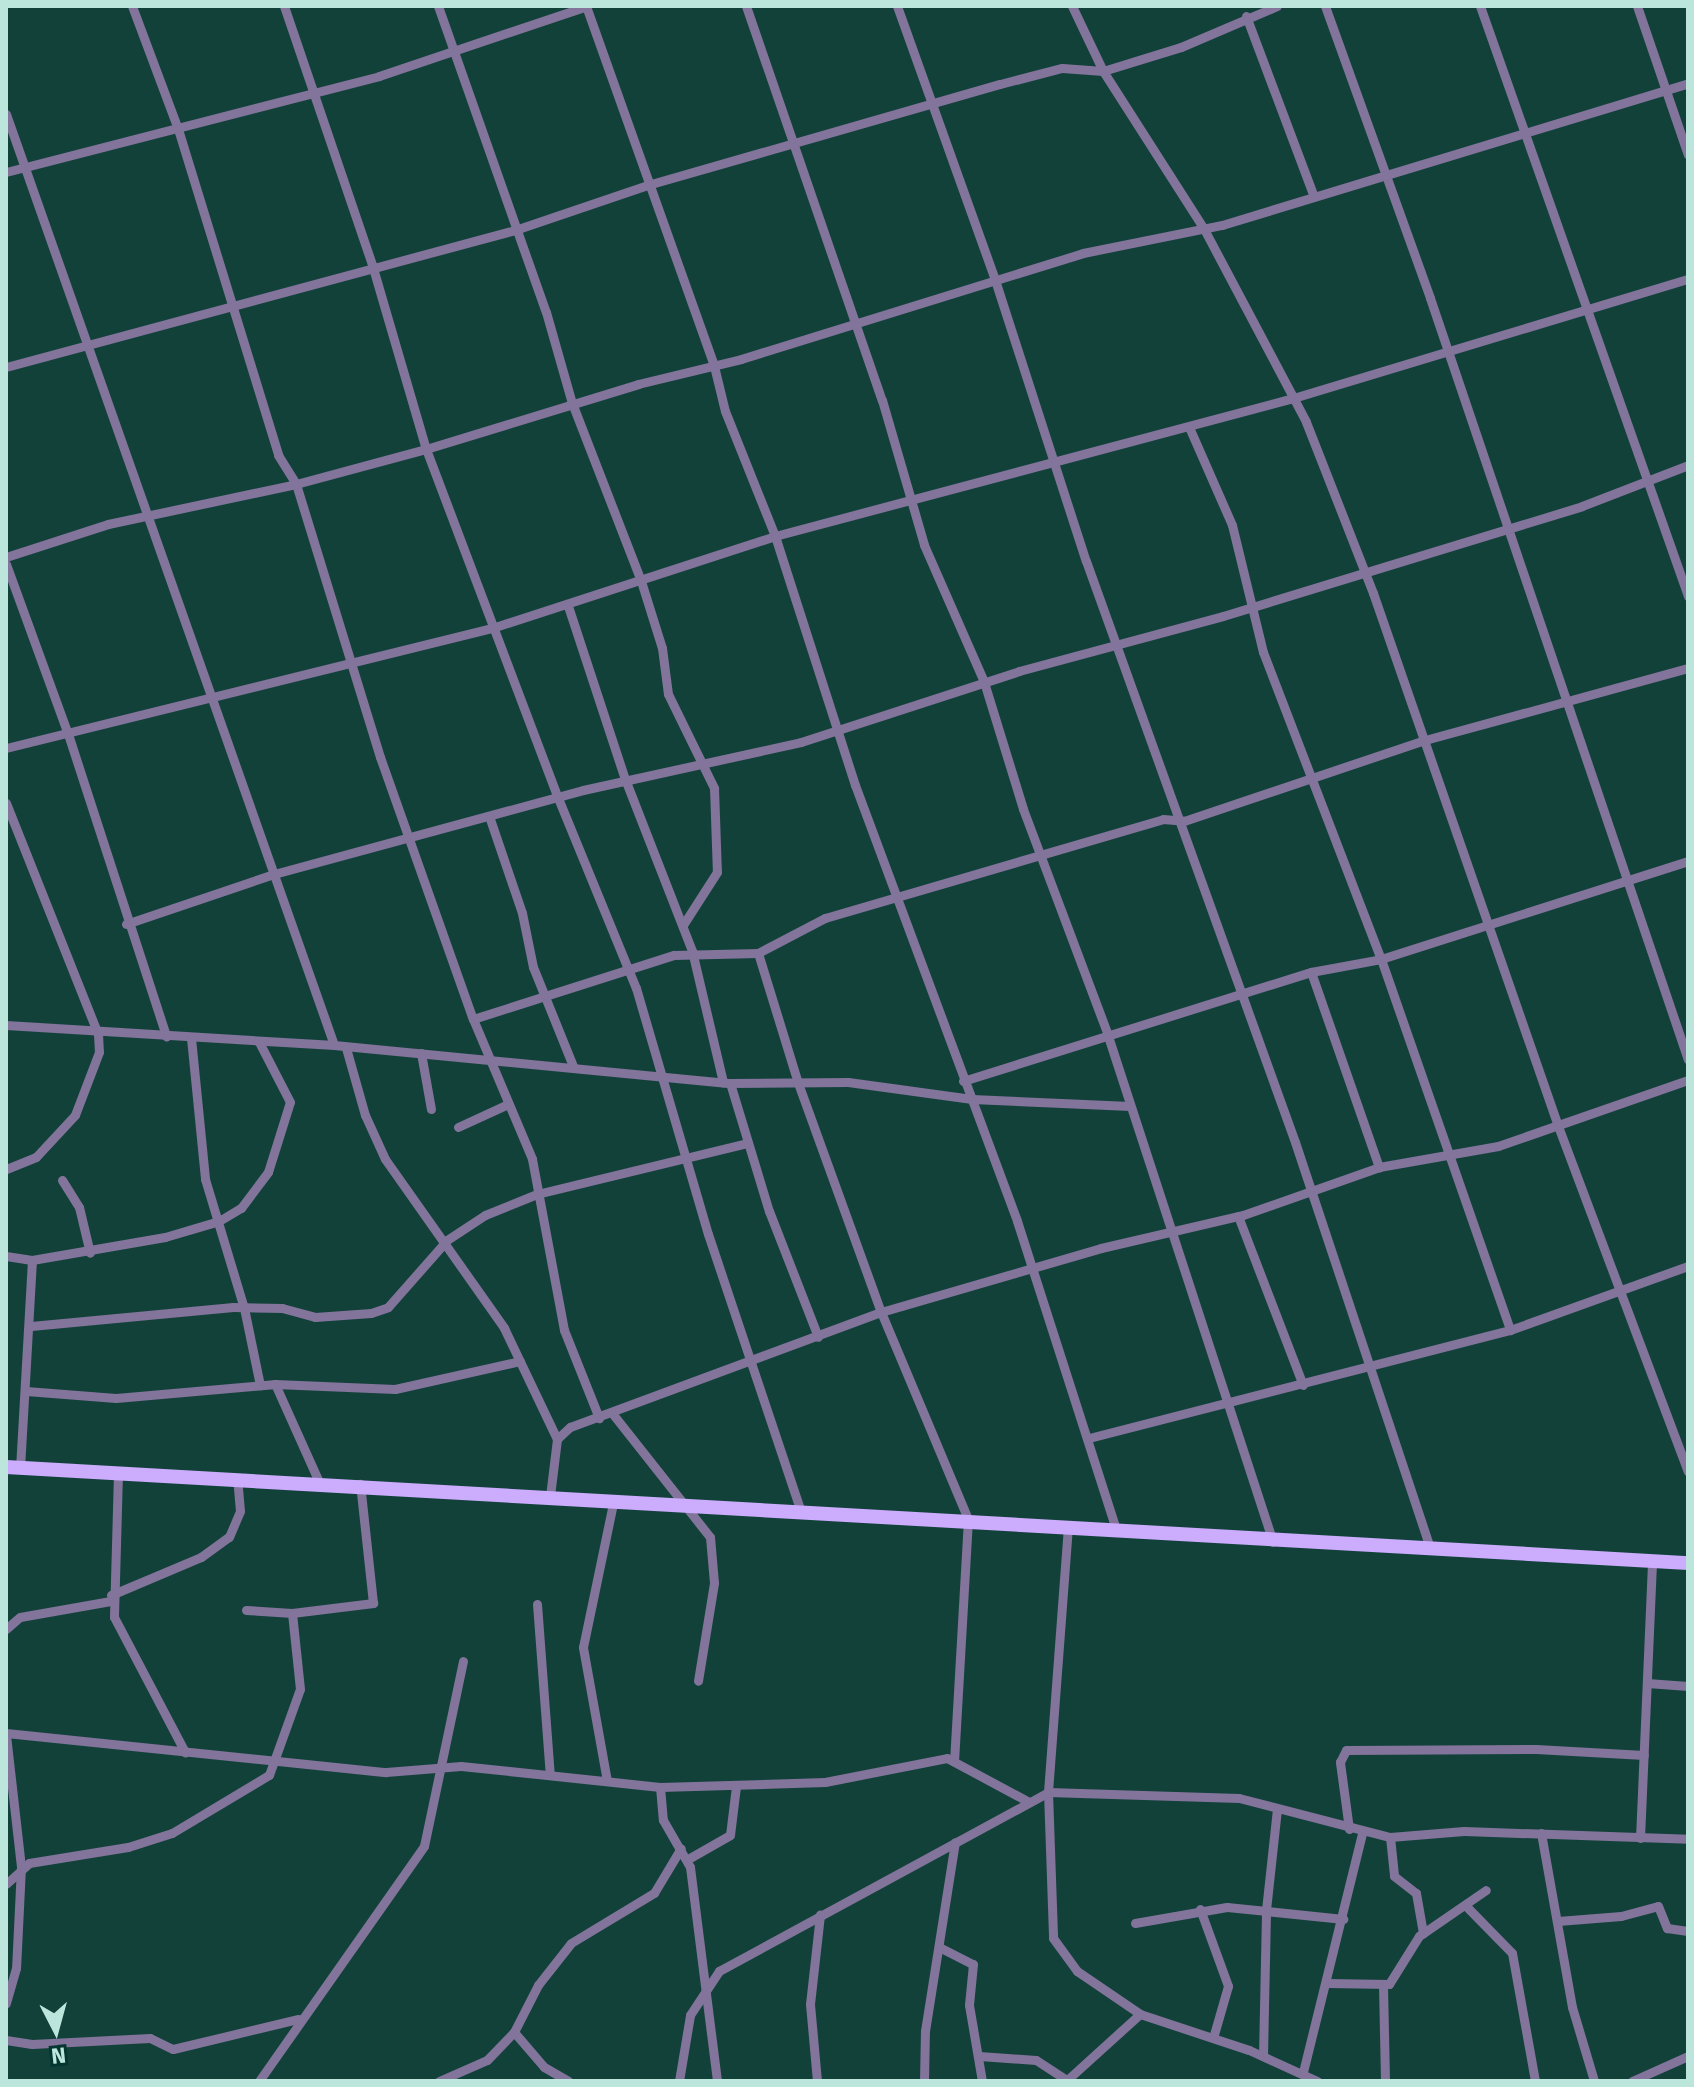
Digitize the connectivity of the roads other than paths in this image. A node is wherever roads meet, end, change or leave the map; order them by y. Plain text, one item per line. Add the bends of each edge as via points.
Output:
1 (132, 6) edge
2 (284, 6) edge
3 (438, 6) edge
4 (586, 6) edge
5 (746, 6) edge
6 (897, 6) edge
7 (1072, 6) edge
8 (1277, 6) edge
9 (1325, 6) edge
10 (1480, 6) edge
11 (1637, 6) edge
12 (1246, 16) junction
13 (453, 51) junction
14 (1103, 71) junction
15 (1688, 83) edge
16 (1667, 89) junction
17 (310, 93) junction
18 (930, 104) junction
19 (6, 114) edge
20 (178, 129) junction
21 (1527, 134) junction
22 (794, 143) junction
23 (1688, 155) edge
24 (22, 168) junction
25 (6, 172) edge
26 (1384, 177) junction
27 (651, 184) junction
28 (1314, 197) junction
29 (1204, 229) junction
30 (515, 230) junction
31 (373, 268) junction
32 (1688, 279) edge
33 (995, 280) junction
34 (229, 307) junction
35 (1588, 308) junction
36 (856, 324) junction
37 (91, 348) junction
38 (1447, 348) junction
39 (714, 366) junction
40 (6, 367) edge
41 (1290, 399) junction
42 (572, 403) junction
43 (1189, 427) junction
44 (426, 449) junction
45 (1057, 463) junction
46 (1688, 465) edge
47 (1647, 480) junction
48 (296, 484) junction
49 (910, 504) junction
50 (150, 513) junction
51 (1508, 529) junction
52 (775, 536) junction
53 (6, 557) edge
54 (6, 564) edge
55 (1364, 571) junction
56 (641, 581) junction
57 (1688, 596) edge
58 (568, 606) junction
59 (1252, 607) junction
60 (492, 628) junction
61 (1119, 643) junction
62 (348, 661) junction
63 (1688, 668) edge
64 (984, 682) junction
65 (210, 698) junction
66 (1564, 700) junction
67 (837, 730) junction
68 (68, 734) junction
69 (1425, 740) junction
70 (6, 748) edge
71 (705, 765) junction
72 (625, 779) junction
73 (1311, 779) junction
74 (558, 798) junction
75 (6, 803) edge
76 (489, 816) junction
77 (1184, 821) junction
78 (411, 837) junction
79 (1042, 857) junction
80 (1688, 861) edge
81 (274, 874) junction
82 (1627, 879) junction
83 (899, 897) junction
84 (126, 924) junction
85 (683, 925) junction
86 (1491, 925) junction
87 (692, 951) junction
88 (758, 953) junction
89 (1381, 959) junction
90 (629, 972) junction
91 (1311, 972) junction
92 (544, 997) junction
93 (1244, 997) junction
94 (473, 1019) junction
95 (6, 1025) edge
96 (1107, 1033) junction
97 (98, 1034) junction
98 (166, 1036) junction
99 (191, 1038) junction
100 (259, 1042) junction
101 (334, 1045) junction
102 (346, 1048) junction
103 (421, 1053) junction
104 (490, 1058) junction
105 (1688, 1060) edge
106 (573, 1066) junction
107 (663, 1073) junction
108 (1688, 1080) edge
109 (963, 1081) junction
110 (727, 1082) junction
111 (798, 1083) junction
112 (972, 1099) junction
113 (506, 1105) junction
114 (1130, 1106) junction
115 (431, 1109) dead end
116 (1558, 1126) junction
117 (458, 1127) dead end
118 (748, 1143) junction
119 (683, 1155) junction
120 (1449, 1158) junction
121 (1379, 1167) junction
122 (6, 1169) edge
123 (62, 1180) dead end
124 (1312, 1193) junction
125 (537, 1194) junction
126 (1238, 1216) junction
127 (219, 1221) junction
128 (1171, 1232) junction
129 (447, 1240) junction
130 (90, 1253) junction
131 (6, 1256) edge
132 (32, 1260) junction
133 (1688, 1266) edge
134 (1033, 1268) junction
135 (1619, 1288) junction
136 (244, 1308) junction
137 (881, 1312) junction
138 (31, 1326) junction
139 (1510, 1330) junction
140 (818, 1337) junction
141 (520, 1361) junction
142 (754, 1363) junction
143 (1369, 1368) junction
144 (275, 1384) junction
145 (260, 1385) junction
146 (1303, 1385) junction
147 (26, 1391) junction
148 (1229, 1404) junction
149 (612, 1413) junction
150 (599, 1418) junction
151 (1089, 1438) junction
152 (557, 1439) junction
153 (1687, 1466) edge
154 (13, 1467) edge
155 (118, 1473) junction
156 (237, 1478) junction
157 (319, 1482) junction
158 (360, 1484) junction
159 (550, 1496) junction
160 (614, 1499) junction
161 (680, 1503) junction
162 (800, 1509) junction
163 (968, 1519) junction
164 (1068, 1526) junction
165 (1116, 1529) junction
166 (1273, 1542) junction
167 (1430, 1549) junction
168 (1652, 1561) junction
169 (1688, 1563) edge
170 (111, 1598) junction
171 (537, 1604) dead end
172 (246, 1610) dead end
173 (292, 1613) junction
174 (6, 1629) edge
175 (463, 1661) dead end
176 (698, 1681) dead end
177 (1647, 1683) junction
178 (1688, 1686) edge
179 (6, 1734) edge
180 (185, 1752) junction
181 (1644, 1755) junction
182 (277, 1759) junction
183 (954, 1759) junction
184 (442, 1766) junction
185 (550, 1775) junction
186 (607, 1781) junction
187 (736, 1786) junction
188 (660, 1787) junction
189 (1048, 1792) junction
190 (1029, 1802) junction
191 (1277, 1809) junction
192 (1349, 1829) junction
193 (1541, 1833) junction
194 (1362, 1834) junction
195 (1390, 1837) junction
196 (1640, 1838) junction
197 (1688, 1839) edge
198 (955, 1842) junction
199 (681, 1848) junction
200 (688, 1859) junction
201 (21, 1867) junction
202 (6, 1884) edge
203 (1486, 1890) dead end
204 (1465, 1905) junction
205 (1200, 1909) junction
206 (1266, 1910) junction
207 (820, 1915) junction
208 (1343, 1919) junction
209 (1558, 1921) junction
210 (1135, 1923) dead end
211 (1688, 1931) edge
212 (1423, 1933) junction
213 (939, 1947) junction
214 (1328, 1983) junction
215 (1383, 1985) junction
216 (706, 1987) junction
217 (6, 2004) edge
218 (1140, 2014) junction
219 (298, 2019) junction
220 (514, 2032) junction
221 (1213, 2038) junction
222 (6, 2040) edge
223 (979, 2056) junction
224 (1263, 2056) junction
225 (1688, 2056) edge
226 (1303, 2072) junction
227 (1066, 2080) edge
228 (259, 2081) edge
229 (439, 2081) edge
230 (568, 2081) edge
231 (679, 2081) edge
232 (717, 2081) edge
233 (817, 2081) edge
234 (924, 2081) edge
235 (982, 2081) edge
236 (1317, 2081) edge
237 (1385, 2081) edge
238 (1535, 2081) edge
239 (1594, 2081) edge
240 (1632, 2081) edge

1 - 20 street
2 - 17 street
3 - 13 street
4 - 13 street
4 - 27 street
5 - 22 street
6 - 18 street
7 - 14 street
8 - 12 street
9 - 26 street
10 - 21 street
11 - 16 street
12 - 14 street via 1181,47
12 - 28 street
13 - 17 street
13 - 30 street
14 - 18 street via 1062,68
14 - 29 street
15 - 16 street
16 - 21 street
16 - 23 street
17 - 20 street
17 - 31 street
18 - 22 street
18 - 33 street
19 - 24 street
20 - 24 street
20 - 34 street
21 - 26 street
21 - 35 street
22 - 27 street
22 - 36 street
24 - 25 street
24 - 37 street
26 - 28 street
26 - 38 street
27 - 30 street
27 - 39 street
28 - 29 street
29 - 33 street via 1083,253
29 - 41 street
30 - 31 street
30 - 42 street
31 - 34 street
31 - 44 street
32 - 35 street
33 - 36 street
33 - 45 street
34 - 37 street
34 - 48 street via 278,455
35 - 38 street
35 - 47 street
36 - 39 street
36 - 49 street
37 - 40 street
37 - 50 street
38 - 41 street
38 - 51 street
39 - 42 street
39 - 52 street via 725,411
41 - 43 street
41 - 55 street via 1306,422
42 - 44 street
42 - 56 street
43 - 45 street
43 - 59 street via 1232,525
44 - 48 street
44 - 60 street
45 - 49 street
45 - 61 street via 1086,561
46 - 47 street
47 - 51 street
47 - 57 street
48 - 50 street
48 - 62 street
49 - 52 street
49 - 64 street
50 - 53 street
50 - 65 street
51 - 55 street
51 - 66 street
52 - 56 street
52 - 67 street
54 - 68 street
55 - 59 street
55 - 69 street
56 - 58 street
56 - 71 street via 662,648 668,694
58 - 60 street
58 - 72 street
59 - 61 street
59 - 73 street via 1263,652
60 - 62 street
60 - 74 street
61 - 64 street
61 - 77 street
62 - 65 street
62 - 78 street
63 - 66 street
64 - 67 street
64 - 79 street
65 - 68 street
65 - 81 street
66 - 69 street
66 - 82 street
67 - 71 street
67 - 83 street
68 - 70 street
68 - 84 street
69 - 73 street
69 - 86 street
71 - 72 street
71 - 85 street via 717,802 720,858 703,900
72 - 74 street
72 - 85 street
73 - 77 street
73 - 89 street
74 - 76 street
74 - 90 street
75 - 97 street
76 - 78 street
76 - 92 street
77 - 79 street via 1163,819
77 - 93 street
78 - 81 street
78 - 94 street
79 - 83 street
79 - 96 street
80 - 82 street
81 - 84 street
81 - 101 street
82 - 86 street
82 - 105 street
83 - 88 street via 814,923
83 - 109 street
84 - 98 street
85 - 87 street
86 - 89 street
86 - 116 street
87 - 88 street
87 - 90 street
87 - 110 street
88 - 111 street
89 - 91 street
89 - 120 street
90 - 92 street
90 - 107 street
91 - 93 street
91 - 121 street
92 - 94 street
92 - 106 street
93 - 96 street
93 - 124 street
94 - 104 street
95 - 97 street
96 - 109 street
96 - 114 street
97 - 98 street
97 - 122 street via 99,1052 75,1115 36,1157
98 - 99 street
99 - 100 street
99 - 127 street via 205,1179
100 - 101 street
100 - 127 street via 288,1098 286,1122 258,1187 241,1208
101 - 102 street
102 - 103 street
102 - 129 street via 365,1115 385,1159
103 - 104 street
103 - 115 street
104 - 106 street
104 - 113 street
106 - 107 street
107 - 110 street
107 - 119 street
108 - 116 street
109 - 112 street
110 - 111 street
110 - 118 street
111 - 112 street via 848,1082
111 - 137 street
112 - 114 street
112 - 134 street
113 - 117 street
113 - 125 street via 526,1140
114 - 128 street
116 - 120 street
116 - 135 street
118 - 119 street
118 - 140 street via 793,1282
119 - 125 street
119 - 142 street
120 - 121 street
120 - 139 street
121 - 124 street
123 - 130 street via 84,1219
124 - 126 street
124 - 143 street
125 - 129 street via 475,1220
125 - 150 street via 570,1353
126 - 128 street
126 - 146 street
127 - 130 street
127 - 136 street
128 - 134 street
128 - 148 street
129 - 136 street via 382,1311 315,1317 282,1308
129 - 141 street
130 - 132 street
131 - 132 street
132 - 138 street
133 - 135 street
134 - 137 street
134 - 151 street
135 - 139 street via 1566,1313
135 - 153 street
136 - 138 street
136 - 145 street
137 - 140 street
137 - 163 street
138 - 147 street
139 - 143 street
140 - 142 street
141 - 144 street via 395,1389
141 - 152 street
142 - 149 street
142 - 162 street
143 - 146 street
143 - 167 street
144 - 145 street
144 - 157 street
145 - 147 street via 116,1398
146 - 148 street
147 - 154 street
148 - 151 street
148 - 166 street
149 - 150 street
149 - 161 street
150 - 152 street via 570,1427
151 - 165 street
152 - 159 street
154 - 155 main road
155 - 156 main road
155 - 170 street
156 - 157 main road
156 - 170 street via 240,1511 229,1537 201,1557
157 - 158 main road
158 - 159 main road
158 - 173 street via 373,1603
159 - 160 main road
160 - 161 main road
160 - 186 street via 583,1647
161 - 162 main road
161 - 176 street via 703,1525 715,1561
162 - 163 main road
163 - 164 main road
163 - 183 street
164 - 165 main road
164 - 189 street
165 - 166 main road
166 - 167 main road
167 - 168 main road
168 - 169 main road
168 - 177 street
170 - 174 street via 20,1617
170 - 180 street via 120,1631
171 - 185 street
172 - 173 street
173 - 182 street via 300,1689
175 - 184 street
177 - 178 street
177 - 181 street
179 - 180 street
179 - 201 street
180 - 182 street
181 - 192 street via 1536,1749 1346,1750 1340,1762
181 - 196 street
182 - 184 street via 386,1772
182 - 201 street via 269,1775 172,1833
183 - 187 street via 933,1758 825,1782
183 - 190 street
184 - 185 street
184 - 219 street via 424,1846
185 - 186 street
186 - 188 street
187 - 188 street
187 - 200 street via 730,1835
188 - 199 street via 663,1820
189 - 190 street
189 - 191 street via 1220,1796
189 - 218 street via 1053,1938 1077,1971
190 - 198 street
191 - 192 street
191 - 206 street
192 - 194 street
193 - 195 street via 1464,1831
193 - 196 street
193 - 209 street
194 - 195 street
194 - 208 street
195 - 212 street via 1394,1876 1416,1893
196 - 197 street
198 - 207 street via 892,1881
198 - 213 street
199 - 200 street
199 - 220 street via 654,1893 571,1943 538,1985
200 - 216 street
201 - 202 street
201 - 217 street via 16,1968
203 - 204 street
204 - 212 street
204 - 238 street via 1512,1953
205 - 206 street
205 - 210 street
205 - 221 street via 1228,1986
206 - 208 street
206 - 224 street
207 - 216 street via 728,1965
207 - 233 street via 810,2004
208 - 214 street
209 - 211 street via 1621,1916 1658,1906 1667,1928
209 - 239 street via 1579,2036
212 - 215 street via 1394,1978
213 - 223 street via 973,1964 969,2005
213 - 234 street via 925,2031
214 - 215 street
214 - 226 street
215 - 237 street
216 - 231 street via 690,2015
216 - 232 street
218 - 221 street
218 - 227 street
219 - 222 street via 173,2049 150,2038 32,2044
219 - 228 street
220 - 229 street via 487,2060
220 - 230 street via 544,2067
221 - 224 street
223 - 227 street via 1036,2060
223 - 235 street
224 - 226 street
225 - 240 street
226 - 236 street

